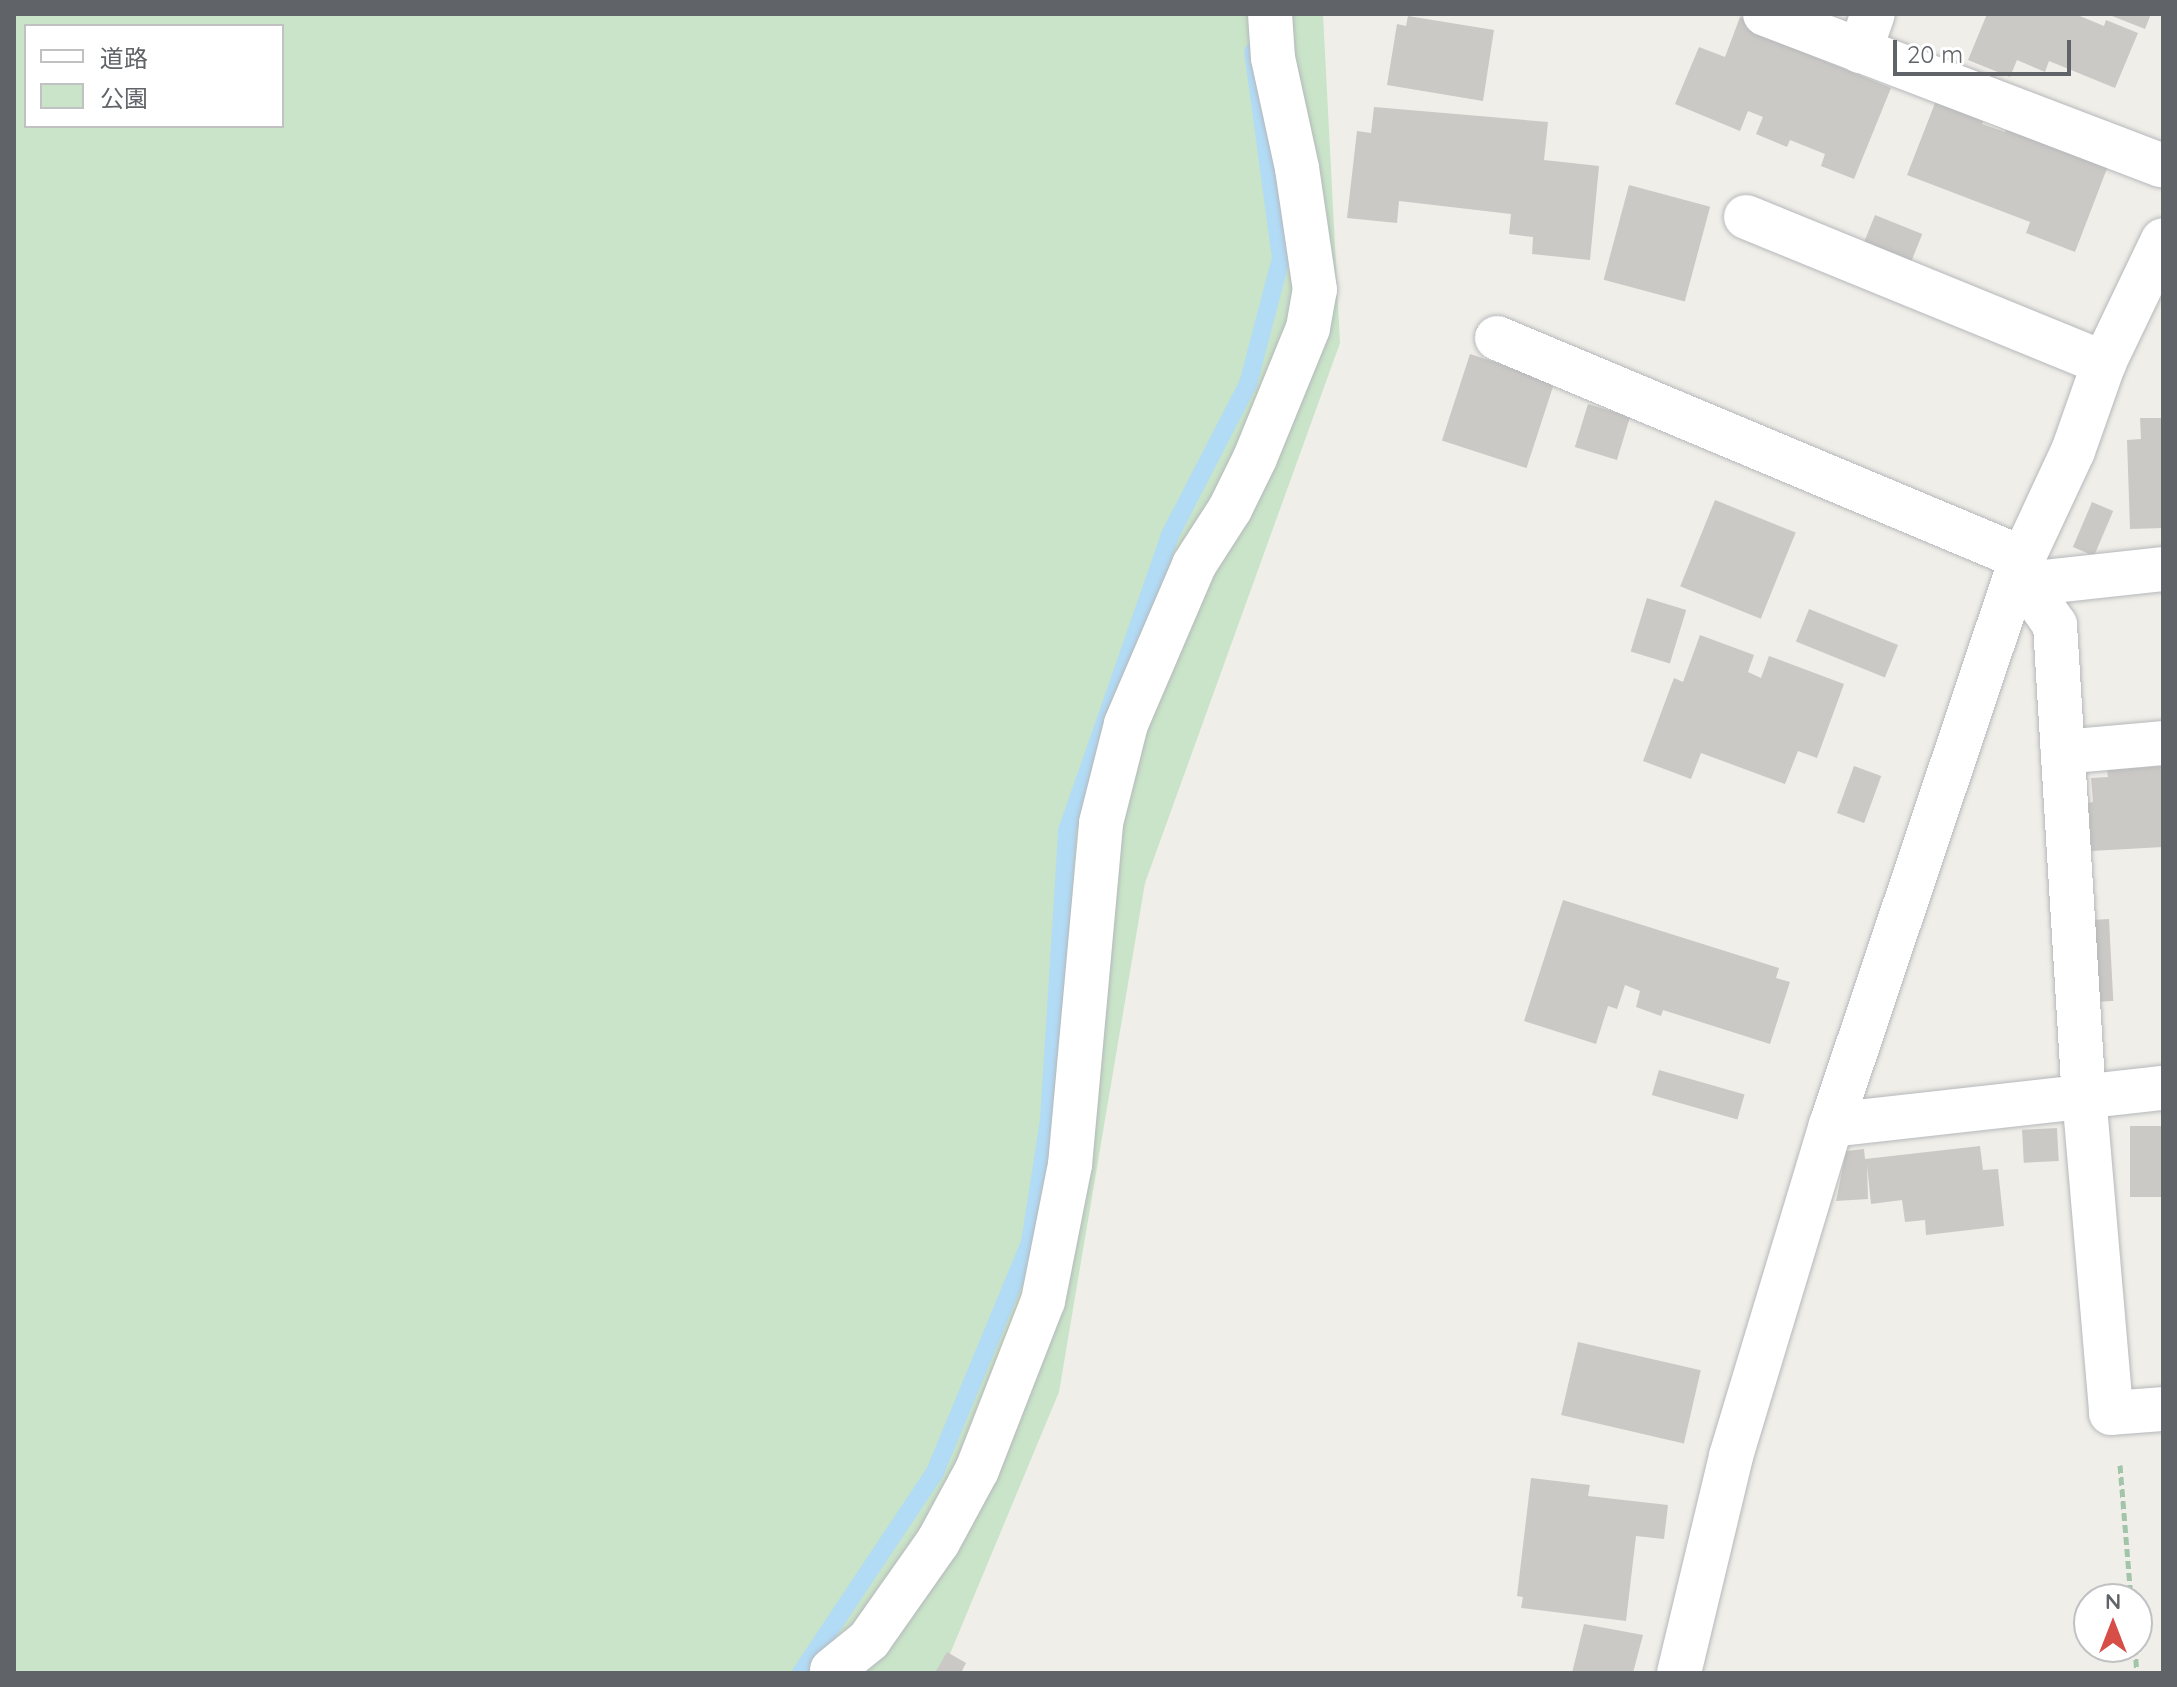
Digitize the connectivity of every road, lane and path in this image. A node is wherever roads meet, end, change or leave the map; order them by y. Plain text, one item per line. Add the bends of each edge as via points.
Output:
1 (1270, 14) edge
2 (1765, 14) edge
3 (1866, 32) edge
4 (2162, 171) edge
5 (1746, 217) dead end
6 (2163, 240) edge
7 (1497, 338) dead end
8 (2104, 363) junction
9 (2163, 569) edge
10 (2022, 571) junction
11 (2163, 743) edge
12 (2063, 752) junction
13 (2163, 1088) edge
14 (2084, 1095) junction
15 (1831, 1125) junction
16 (2163, 1409) edge
17 (2111, 1413) junction
18 (2130, 1583) edge
19 (832, 1670) dead end
20 (1679, 1673) edge

1 - 19 street via 1273,58 1297,168 1315,290 1308,328 1255,458 1194,565 1126,724 1101,823 1070,1165 1038,1315 977,1470 938,1542 869,1640
2 - 3 street
3 - 4 street
5 - 8 street
6 - 8 street
7 - 10 street
8 - 10 street
9 - 10 street
10 - 12 street via 2055,625
10 - 15 street
11 - 12 street
12 - 14 street
13 - 14 street
14 - 15 street
14 - 17 street
15 - 20 street via 1731,1456
16 - 17 street
17 - 18 path

